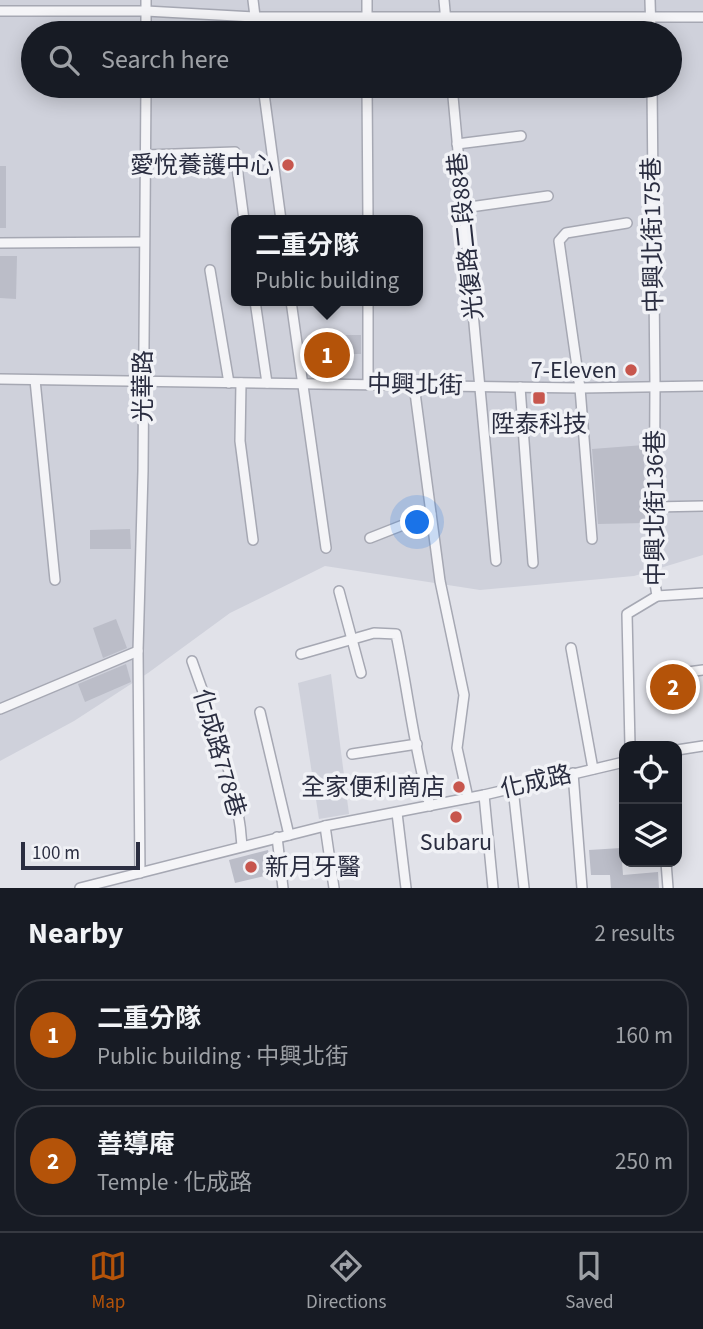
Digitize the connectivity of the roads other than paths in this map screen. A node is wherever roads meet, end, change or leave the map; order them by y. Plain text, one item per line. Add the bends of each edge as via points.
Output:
1 (146, 0) edge
2 (253, 0) edge
3 (367, 0) edge
4 (444, 0) edge
5 (650, 0) edge
6 (0, 11) edge
7 (146, 11) junction
8 (254, 17) junction
9 (367, 17) junction
10 (651, 17) junction
11 (703, 17) edge
12 (445, 18) junction
13 (146, 21) edge
14 (255, 21) edge
15 (367, 21) edge
16 (445, 21) edge
17 (651, 21) edge
18 (146, 98) edge
19 (265, 98) edge
20 (367, 98) edge
21 (453, 98) edge
22 (652, 98) edge
23 (521, 136) dead end
24 (457, 144) junction
25 (145, 155) junction
26 (548, 196) dead end
27 (463, 208) junction
28 (243, 215) edge
29 (280, 215) edge
30 (368, 215) edge
31 (627, 223) dead end
32 (144, 242) junction
33 (0, 243) edge
34 (210, 270) dead end
35 (256, 306) edge
36 (292, 306) edge
37 (368, 306) edge
38 (0, 379) edge
39 (35, 380) junction
40 (142, 382) junction
41 (229, 383) junction
42 (241, 383) junction
43 (267, 383) junction
44 (301, 384) junction
45 (368, 384) junction
46 (414, 385) junction
47 (656, 385) junction
48 (481, 386) junction
49 (703, 386) edge
50 (520, 387) junction
51 (580, 388) junction
52 (703, 506) edge
53 (654, 507) junction
54 (431, 514) junction
55 (370, 538) dead end
56 (592, 539) dead end
57 (253, 540) dead end
58 (326, 548) dead end
59 (496, 561) dead end
60 (533, 563) dead end
61 (55, 580) dead end
62 (339, 591) dead end
63 (703, 593) edge
64 (657, 596) junction
65 (350, 639) junction
66 (571, 648) dead end
67 (138, 651) junction
68 (301, 654) dead end
69 (192, 661) dead end
70 (703, 670) edge
71 (688, 672) dead end
72 (361, 673) dead end
73 (0, 709) edge
74 (260, 712) dead end
75 (630, 741) edge
76 (417, 744) junction
77 (703, 746) edge
78 (682, 749) edge
79 (352, 754) dead end
80 (619, 763) edge
81 (593, 769) junction
82 (573, 774) junction
83 (513, 788) junction
84 (484, 795) junction
85 (468, 798) junction
86 (430, 806) junction
87 (397, 813) junction
88 (326, 826) junction
89 (289, 835) junction
90 (276, 837) junction
91 (242, 846) junction
92 (666, 867) edge
93 (140, 873) junction
94 (117, 883) edge
95 (80, 888) edge
96 (283, 888) edge
97 (334, 888) edge
98 (406, 888) edge
99 (493, 888) edge
100 (524, 888) edge
101 (582, 888) edge
102 (668, 888) edge

1 - 7 street
2 - 8 street
3 - 9 street
4 - 12 street
5 - 10 street
6 - 7 street
7 - 8 street
7 - 13 street
8 - 9 street
8 - 14 street
9 - 12 street
9 - 15 street
10 - 11 street
10 - 12 street
10 - 17 street
12 - 16 street
18 - 25 street, 光華路
19 - 29 street
20 - 30 street
21 - 24 street, 光復路二段88巷
22 - 47 street, 中興北街175巷
23 - 24 street
24 - 27 street, 光復路二段88巷
25 - 28 street via 235,152
25 - 32 street, 光華路
26 - 27 street
27 - 48 street, 光復路二段88巷
31 - 51 street via 566,233 559,241
32 - 33 street
32 - 40 street, 光華路
34 - 41 street
35 - 43 street
36 - 44 street
37 - 45 street
38 - 39 street, 中興北街
39 - 40 street, 中興北街
39 - 61 street
40 - 41 street, 中興北街
40 - 67 street, 光華路
41 - 42 street, 中興北街
42 - 43 street, 中興北街
42 - 57 street via 240,441
43 - 44 street, 中興北街
44 - 45 street, 中興北街
44 - 58 street
45 - 46 street, 中興北街
46 - 48 street, 中興北街
46 - 54 street
47 - 49 street, 中興北街
47 - 51 street, 中興北街
47 - 53 street, 中興北街136巷
48 - 50 street, 中興北街
48 - 59 street, 光復路二段88巷
50 - 51 street, 中興北街
50 - 60 street
51 - 56 street
52 - 53 street
53 - 64 street, 中興北街136巷
54 - 55 street
54 - 85 street via 464,695 457,748
62 - 65 street
63 - 64 street
64 - 75 street, 中興北街136巷 via 627,614
65 - 68 street
65 - 72 street
65 - 76 street via 396,634
66 - 81 street
67 - 73 street
67 - 93 street, 光華路
69 - 91 street, 化成路778巷 via 228,769 240,814
70 - 71 street
74 - 89 street
76 - 79 street
76 - 86 street
77 - 78 street
80 - 81 street, 化成路
81 - 82 street, 化成路
82 - 83 street, 化成路
82 - 101 street
83 - 84 street, 化成路
83 - 100 street
84 - 85 street, 化成路
84 - 99 street
85 - 86 street, 化成路
86 - 87 street, 化成路
87 - 88 street, 化成路
87 - 98 street
88 - 89 street, 化成路
88 - 97 street
89 - 90 street, 化成路
90 - 91 street, 化成路
90 - 96 street
91 - 93 street, 化成路
92 - 102 street
93 - 94 street, 化成路
94 - 95 street, 化成路

